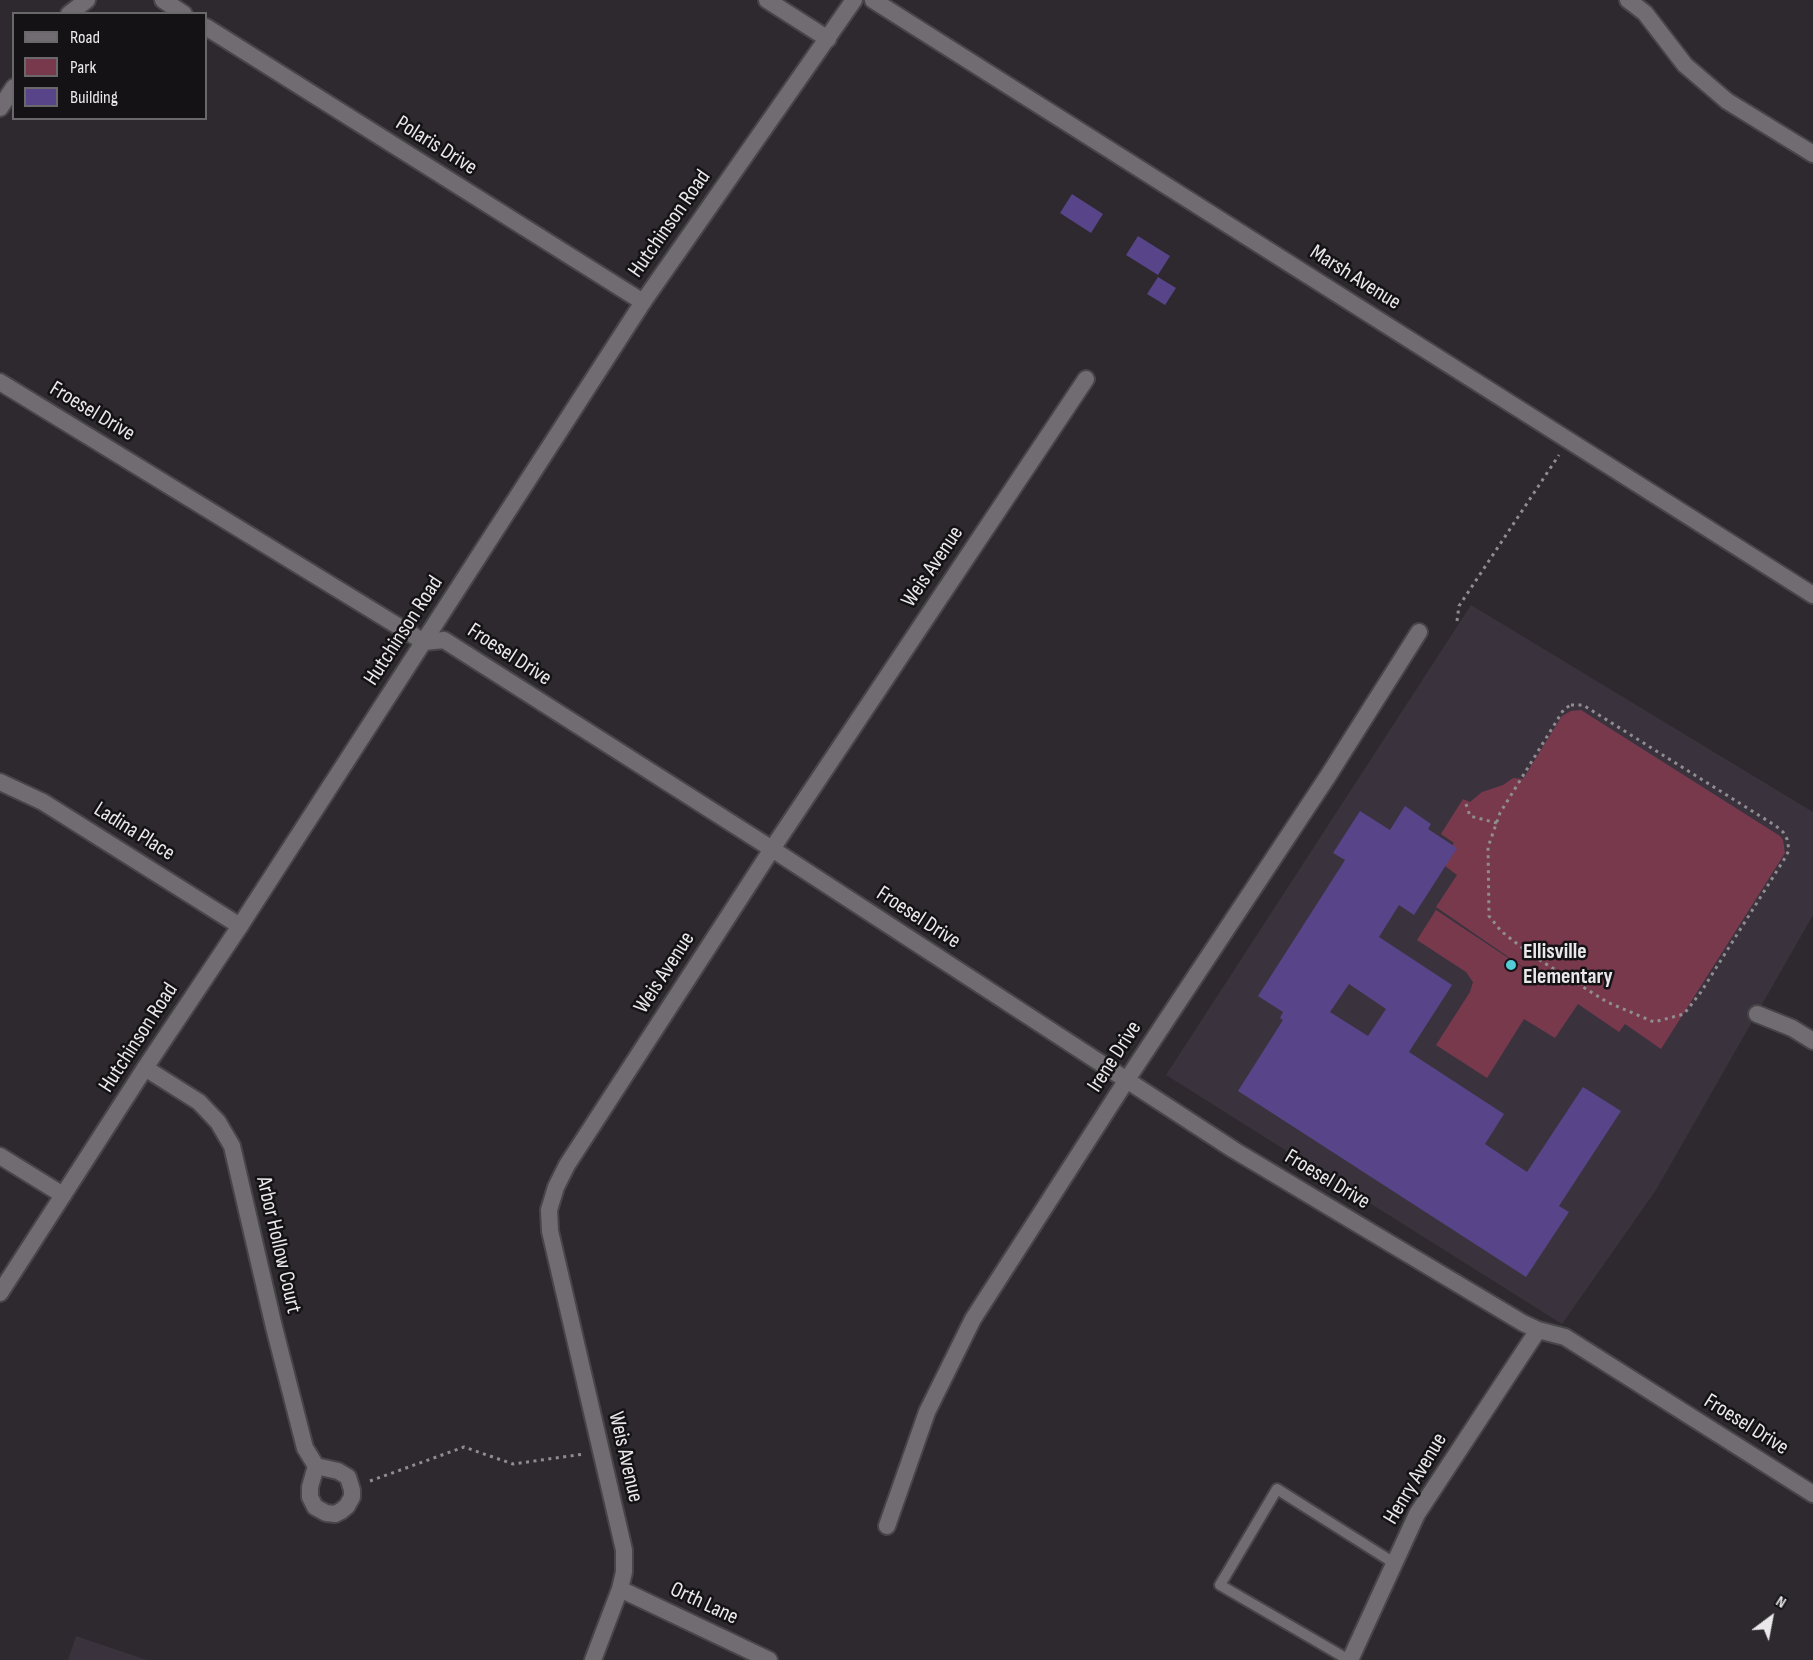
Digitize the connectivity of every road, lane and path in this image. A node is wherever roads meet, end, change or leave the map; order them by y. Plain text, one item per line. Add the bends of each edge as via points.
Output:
1 (87, 0) edge
2 (163, 0) edge
3 (767, 0) edge
4 (854, 0) edge
5 (873, 0) edge
6 (1628, 0) edge
7 (72, 12) edge
8 (181, 12) edge
9 (207, 28) edge
10 (828, 39) junction
11 (12, 90) edge
12 (0, 108) edge
13 (1813, 154) edge
14 (643, 302) junction
15 (1086, 379) dead end
16 (0, 382) edge
17 (1563, 448) dead end
18 (1813, 595) edge
19 (1457, 621) dead end
20 (1419, 632) dead end
21 (424, 642) junction
22 (0, 782) edge
23 (1466, 804) dead end
24 (1497, 823) junction
25 (772, 849) junction
26 (240, 926) junction
27 (1756, 1014) dead end
28 (1813, 1041) edge
29 (145, 1068) junction
30 (1126, 1081) junction
31 (0, 1156) edge
32 (63, 1195) junction
33 (0, 1293) edge
34 (1538, 1330) junction
35 (590, 1453) dead end
36 (315, 1466) dead end
37 (370, 1481) dead end
38 (1813, 1494) edge
39 (886, 1526) dead end
40 (1394, 1563) junction
41 (620, 1589) junction
42 (593, 1660) edge
43 (769, 1660) edge
44 (1349, 1660) edge

1 - 7 street
2 - 8 street
3 - 10 street
4 - 10 street, Hutchinson Road
5 - 18 street, Marsh Avenue
6 - 13 street via 1645,13 1685,65 1727,101
9 - 14 street, Polaris Drive
10 - 14 street, Hutchinson Road
11 - 12 street
14 - 21 street, Hutchinson Road
15 - 25 street, Weis Avenue
16 - 21 street, Froesel Drive
17 - 19 path via 1459,606
20 - 30 street, Irene Drive
21 - 25 street, Froesel Drive via 444,640
21 - 26 street, Hutchinson Road
22 - 26 street, Ladina Place via 43,802
23 - 24 path via 1470,816
24 - 24 path via 1488,847 1489,916 1530,954 1607,1002 1654,1022 1684,1014 1789,850 1783,832 1776,826 1583,705 1564,709
25 - 30 street, Froesel Drive
25 - 41 street, Weis Avenue via 567,1164 549,1210 550,1231 624,1550
26 - 29 street, Hutchinson Road
27 - 28 street
29 - 32 street, Hutchinson Road
29 - 36 street, Arbor Hollow Court via 199,1102 218,1122 232,1146 299,1426
30 - 34 street, Froesel Drive via 1234,1150
30 - 39 street, Irene Drive via 973,1319 927,1412
31 - 32 street
32 - 33 street, Hutchinson Road
34 - 38 street, Froesel Drive via 1565,1337
34 - 40 street, Henry Avenue via 1417,1514
35 - 37 path via 513,1464 464,1447
40 - 44 street, Henry Avenue
40 - 44 lane via 1277,1489 1220,1585
41 - 42 street, Weis Avenue
41 - 43 street, Orth Lane

